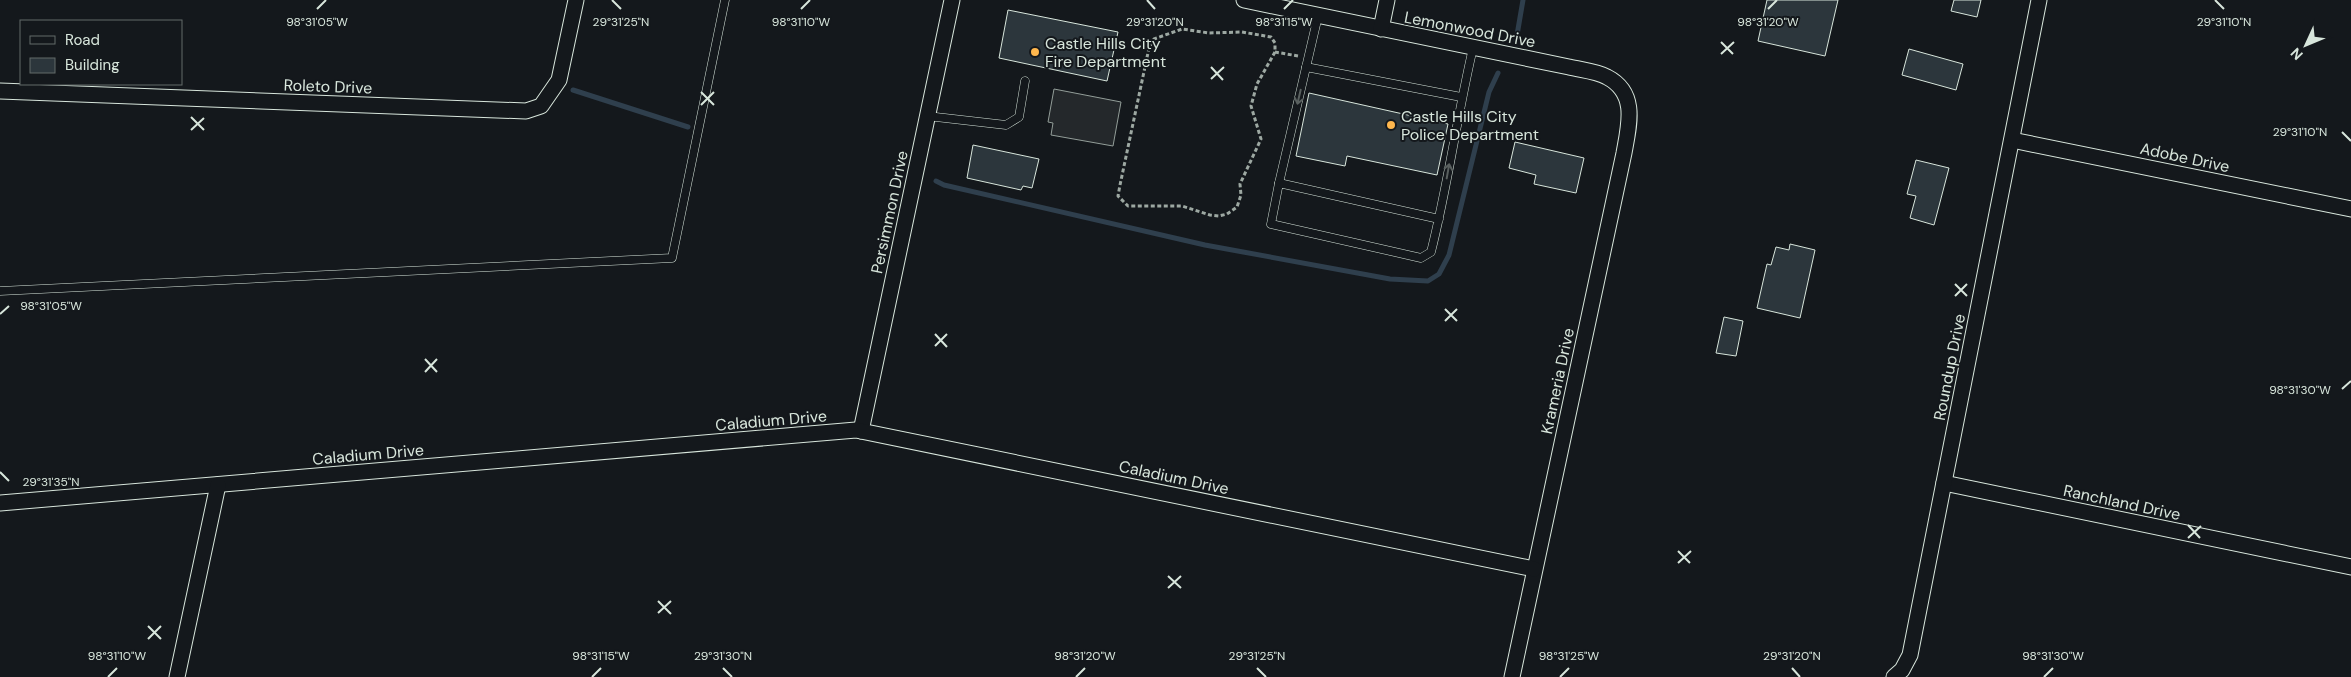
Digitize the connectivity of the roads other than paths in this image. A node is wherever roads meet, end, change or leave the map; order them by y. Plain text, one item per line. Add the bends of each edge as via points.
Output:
1 (576, 0) edge
2 (725, 0) edge
3 (952, 0) edge
4 (1244, 0) edge
5 (1387, 0) edge
6 (2039, 0) edge
7 (1270, 3) edge
8 (1318, 16) junction
9 (1381, 29) junction
10 (1473, 48) junction
11 (1306, 67) junction
12 (1025, 81) dead end
13 (0, 91) edge
14 (1625, 92) joint
15 (1461, 97) junction
16 (927, 116) junction
17 (2012, 140) junction
18 (1280, 183) junction
19 (2351, 209) edge
20 (1439, 219) junction
21 (0, 291) edge
22 (861, 431) junction
23 (1944, 483) junction
24 (218, 485) junction
25 (0, 503) edge
26 (2351, 567) edge
27 (1534, 569) junction
28 (177, 677) edge
29 (1512, 677) edge
30 (1894, 677) edge

1 - 13 street, Roleto Drive via 559,80 541,106 526,111
2 - 21 lane via 672,258
3 - 16 street, Persimmon Drive
4 - 7 street, Lemonwood Drive
5 - 9 street
6 - 17 street, Roundup Drive
7 - 8 street, Lemonwood Drive
8 - 9 street, Lemonwood Drive
8 - 11 lane
9 - 10 street, Lemonwood Drive
10 - 14 street, Lemonwood Drive via 1607,77
10 - 15 lane
11 - 15 lane
11 -> 18 lane
12 - 16 lane via 1019,117 1006,126
14 - 27 street, Krameria Drive via 1630,113 1624,153
20 -> 15 lane
16 - 22 street, Persimmon Drive
17 - 19 street, Adobe Drive
17 - 23 street, Roundup Drive
18 - 20 lane
18 - 20 lane via 1271,224 1421,258 1431,252
22 - 24 street, Caladium Drive
22 - 27 street, Caladium Drive
23 - 26 street, Ranchland Drive
23 - 30 street, Roundup Drive via 1910,655
24 - 25 street, Caladium Drive
24 - 28 street
27 - 29 street, Krameria Drive

